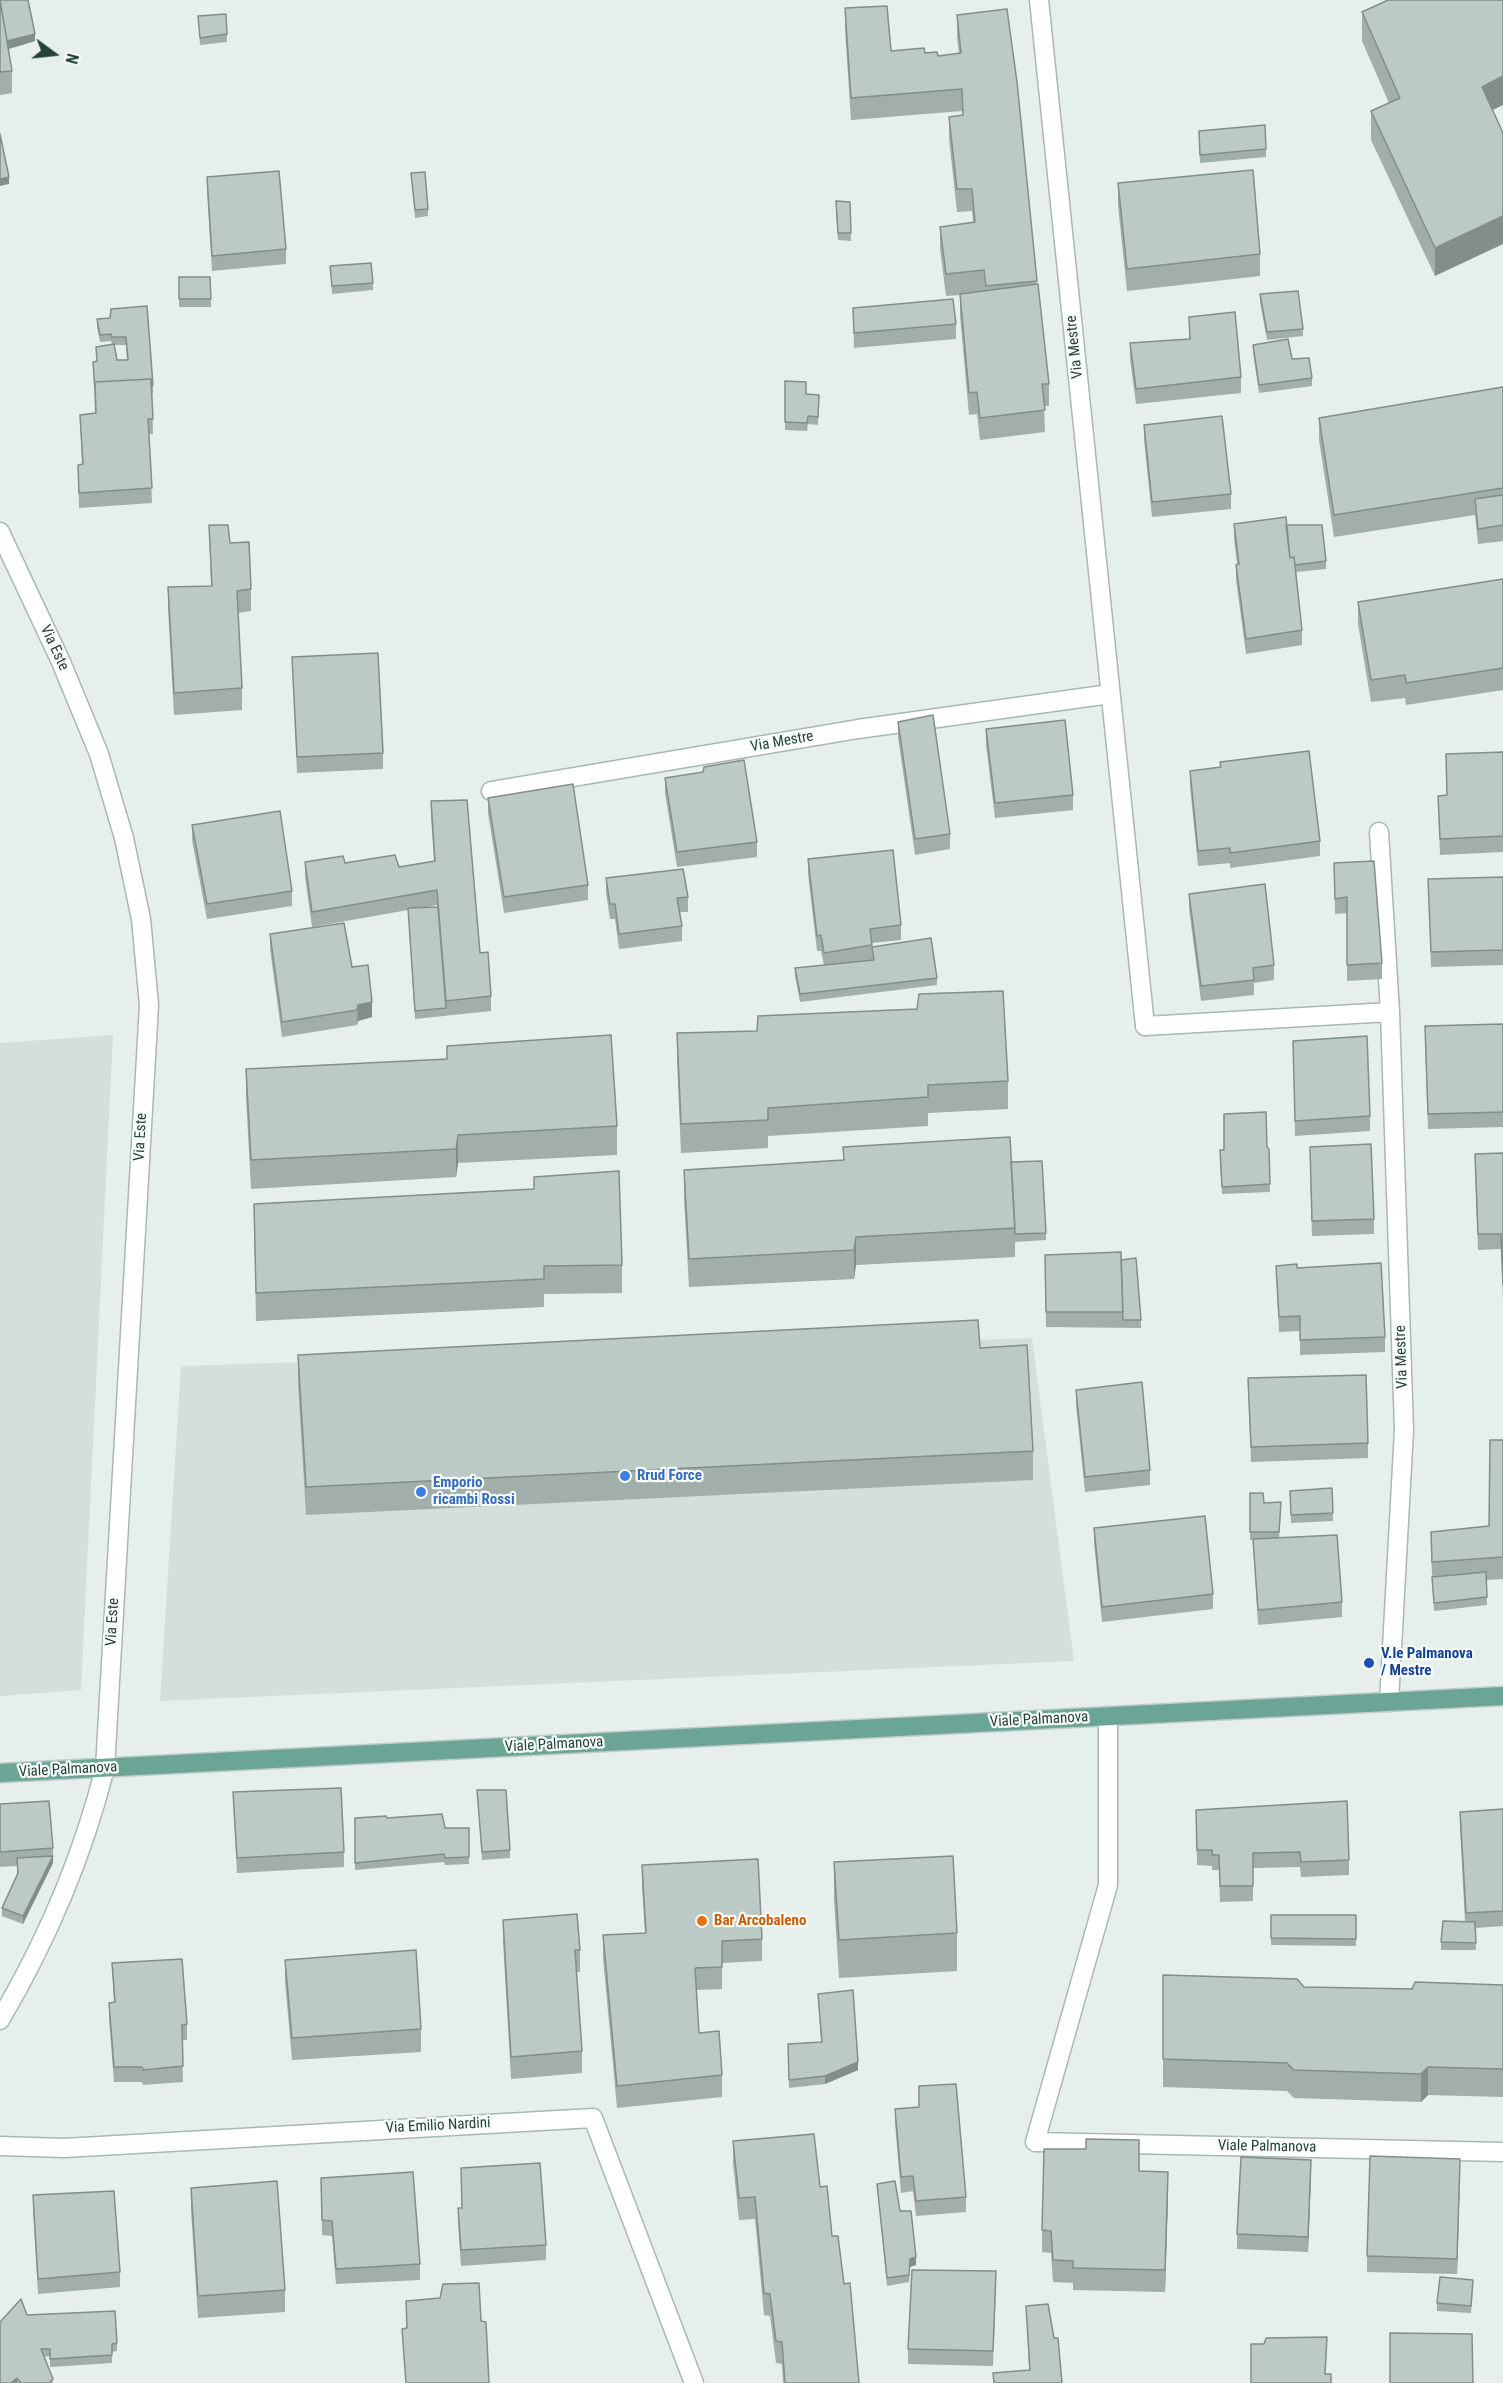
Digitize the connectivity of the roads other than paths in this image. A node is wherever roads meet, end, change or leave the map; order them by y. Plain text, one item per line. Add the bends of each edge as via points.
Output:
1 (1039, 0) edge
2 (0, 532) edge
3 (1110, 694) junction
4 (491, 791) dead end
5 (1379, 832) dead end
6 (1390, 1011) junction
7 (1503, 1696) edge
8 (1389, 1702) junction
9 (1108, 1716) junction
10 (105, 1768) junction
11 (0, 1773) edge
12 (0, 2020) edge
13 (0, 2146) edge
14 (1503, 2152) edge
15 (694, 2383) edge

1 - 3 street, Via Mestre
2 - 10 street, Via Este via 99,754 124,838 141,919 148,994
3 - 4 street, Via Mestre via 858,729
3 - 6 street, Via Mestre via 1145,1026
5 - 6 street, Via Mestre
6 - 8 street, Via Mestre via 1404,1430
7 - 8 main road, Viale Palmanova
8 - 9 main road, Viale Palmanova
9 - 10 main road, Viale Palmanova
9 - 14 street, Viale Palmanova via 1108,1885 1035,2142
10 - 11 main road, Viale Palmanova
10 - 12 street via 78,1856 42,1940
13 - 15 street, Via Emilio Nardini via 64,2148 593,2118

